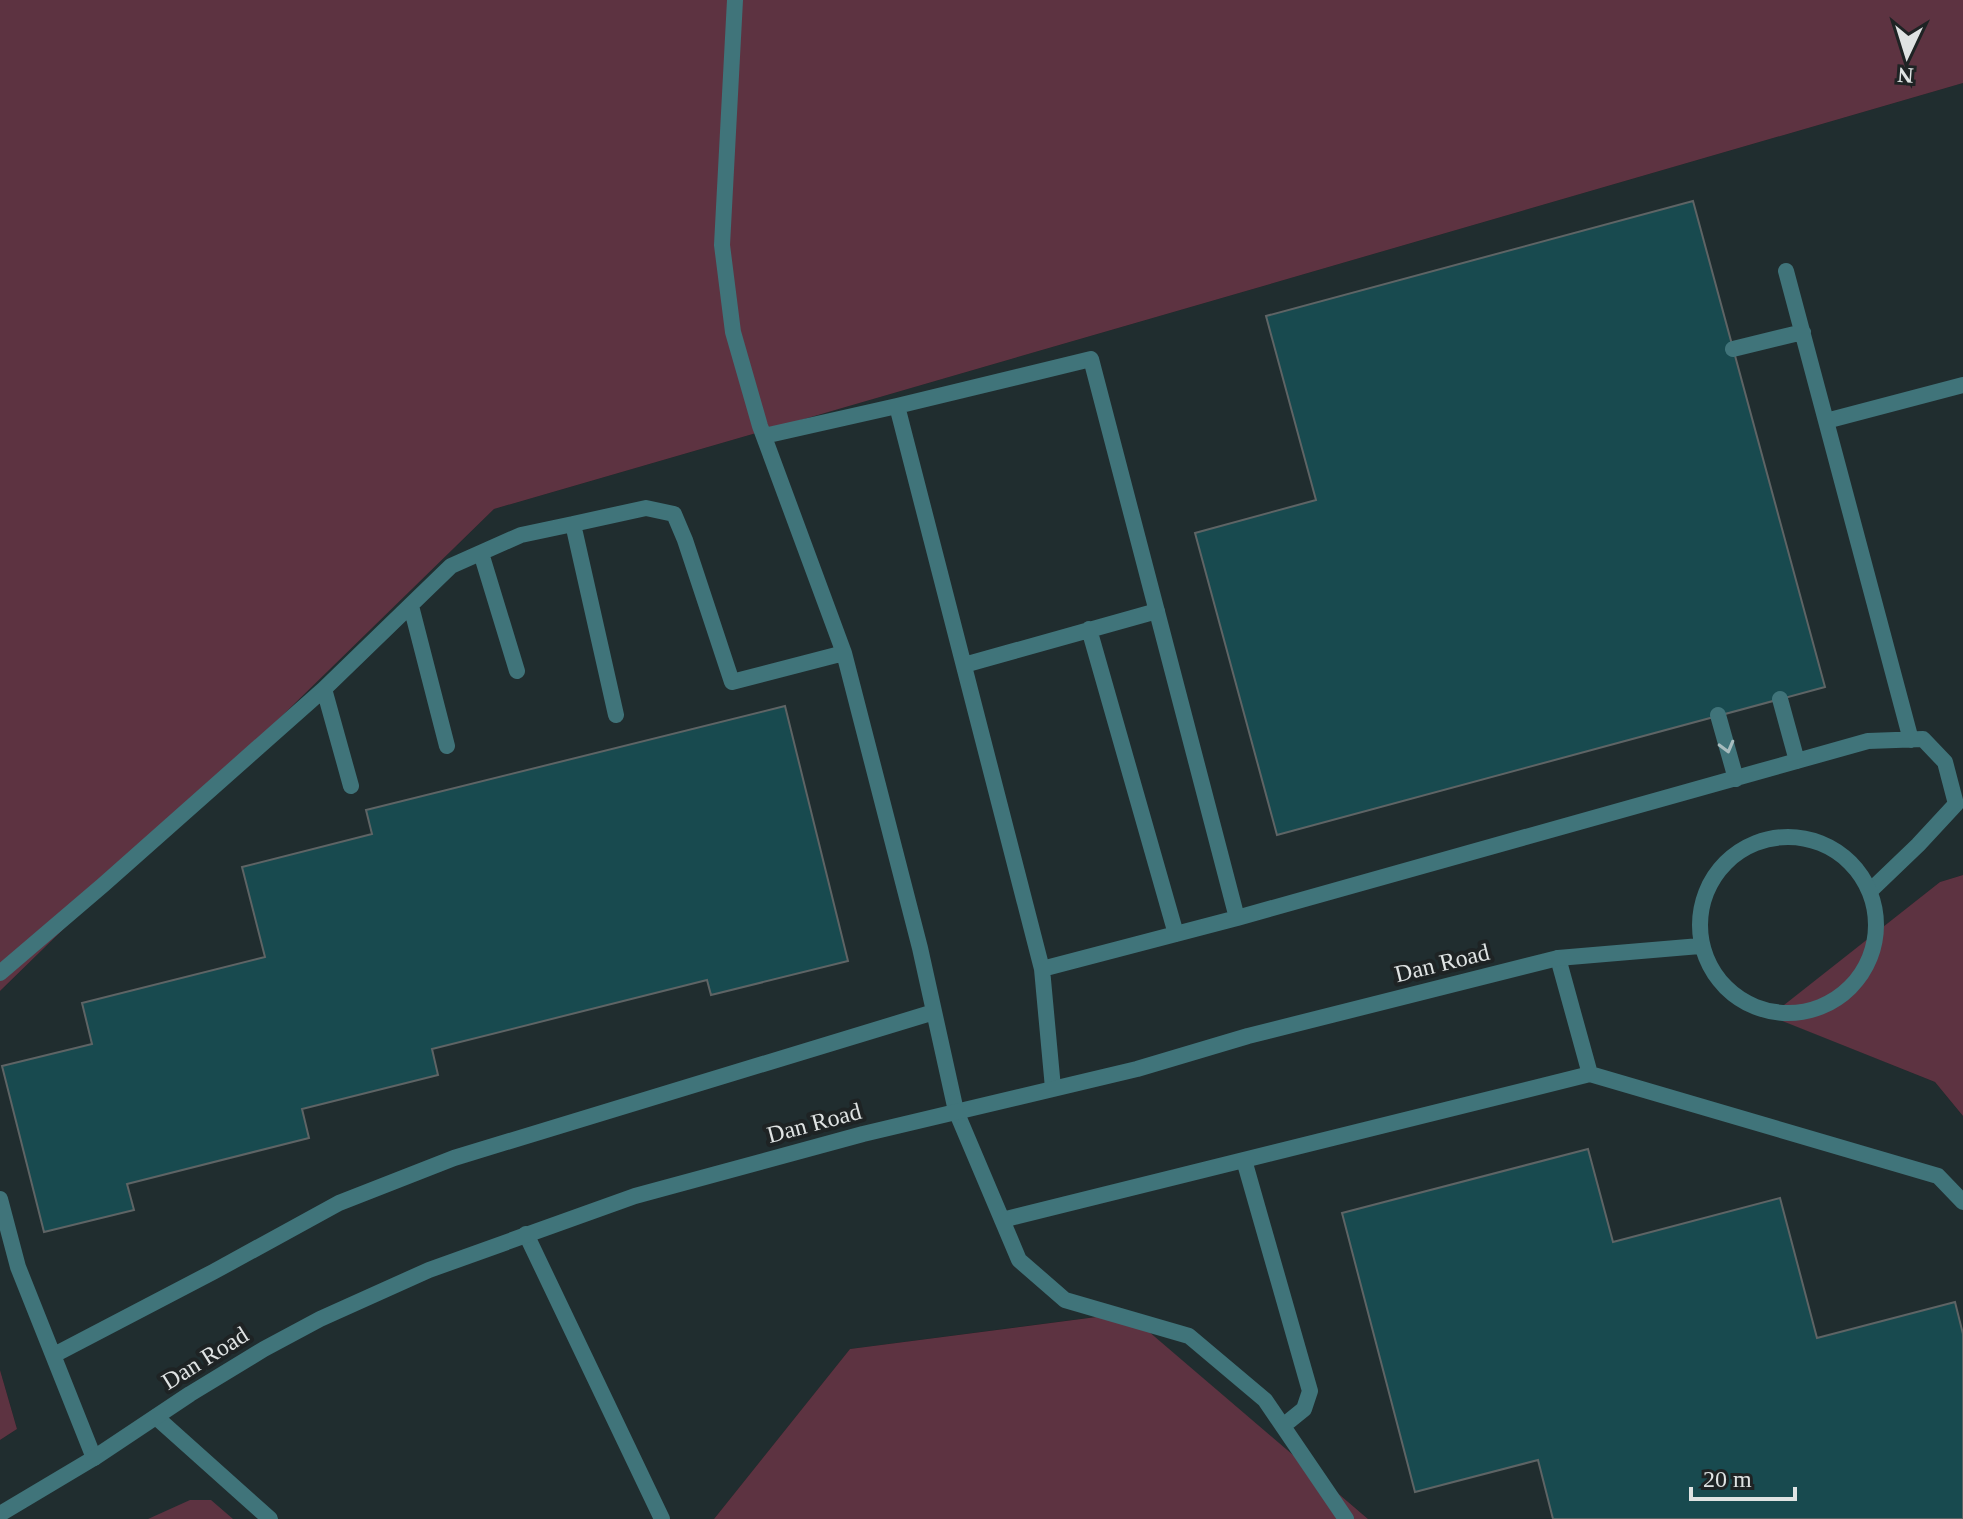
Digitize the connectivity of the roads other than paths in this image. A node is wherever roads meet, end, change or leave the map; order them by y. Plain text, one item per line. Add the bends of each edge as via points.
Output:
1 (735, 0) edge
2 (1786, 271) dead end
3 (1803, 332) junction
4 (1733, 349) dead end
5 (1962, 390) edge
6 (897, 406) junction
7 (1826, 421) junction
8 (764, 436) junction
9 (573, 524) junction
10 (481, 553) junction
11 (411, 606) junction
12 (1157, 611) junction
13 (1089, 629) junction
14 (844, 653) junction
15 (964, 665) junction
16 (517, 671) dead end
17 (324, 689) junction
18 (1780, 699) dead end
19 (616, 715) dead end
20 (1718, 715) dead end
21 (1911, 740) junction
22 (447, 746) dead end
23 (1797, 761) junction
24 (1736, 779) junction
25 (351, 786) dead end
26 (1959, 802) edge
27 (1870, 891) junction
28 (1237, 918) junction
29 (1176, 934) junction
30 (1700, 946) junction
31 (1558, 958) junction
32 (1042, 969) junction
33 (0, 973) edge
34 (934, 1012) junction
35 (1590, 1074) junction
36 (1053, 1088) junction
37 (956, 1111) junction
38 (1244, 1160) junction
39 (0, 1199) edge
40 (1963, 1202) edge
41 (1002, 1220) junction
42 (526, 1234) junction
43 (54, 1355) junction
44 (156, 1417) junction
45 (1283, 1426) junction
46 (94, 1458) junction
47 (0, 1514) edge
48 (270, 1519) edge
49 (662, 1519) edge
50 (1346, 1519) edge

1 - 8 street via 722,245 733,332
2 - 3 street
3 - 4 street
3 - 7 street
5 - 7 street
6 - 8 street
6 - 12 street via 1091,359
6 - 15 street
7 - 21 street
8 - 14 street
9 - 10 street via 521,535
9 - 14 street via 646,508 674,514 732,682
9 - 19 street
10 - 11 street via 451,566
10 - 16 street
11 - 17 street
11 - 22 street
12 - 13 street
12 - 28 street
13 - 15 street
13 - 29 street
14 - 34 street
15 - 32 street
17 - 25 street
17 - 33 street
18 - 23 street
20 -> 24 street
21 - 23 street via 1868,741
21 - 26 street via 1923,739 1945,762
23 - 24 street
24 - 28 street
26 - 27 street
27 - 30 street via 1853,865 1829,847 1800,838 1770,838 1741,849 1719,870 1704,896
27 - 30 street via 1874,947 1863,972 1845,993 1820,1008 1793,1014 1765,1011 1739,1000 1718,980
28 - 29 street
29 - 32 street
30 - 31 street, Dan Road
31 - 35 street
31 - 36 street, Dan Road
32 - 36 street
34 - 37 street
34 - 43 street via 454,1158 339,1203
35 - 38 street
35 - 40 street via 1938,1176
36 - 37 street, Dan Road
37 - 41 street
37 - 42 street, Dan Road via 635,1196
38 - 41 street
38 - 45 street via 1310,1391 1304,1409
39 - 43 street via 18,1267
41 - 45 street via 1019,1260 1065,1300 1189,1336 1265,1400
42 - 44 street, Dan Road via 320,1319
42 - 49 street
43 - 46 street
44 - 46 street, Dan Road
44 - 48 street
45 - 50 street
46 - 47 street, Dan Road

